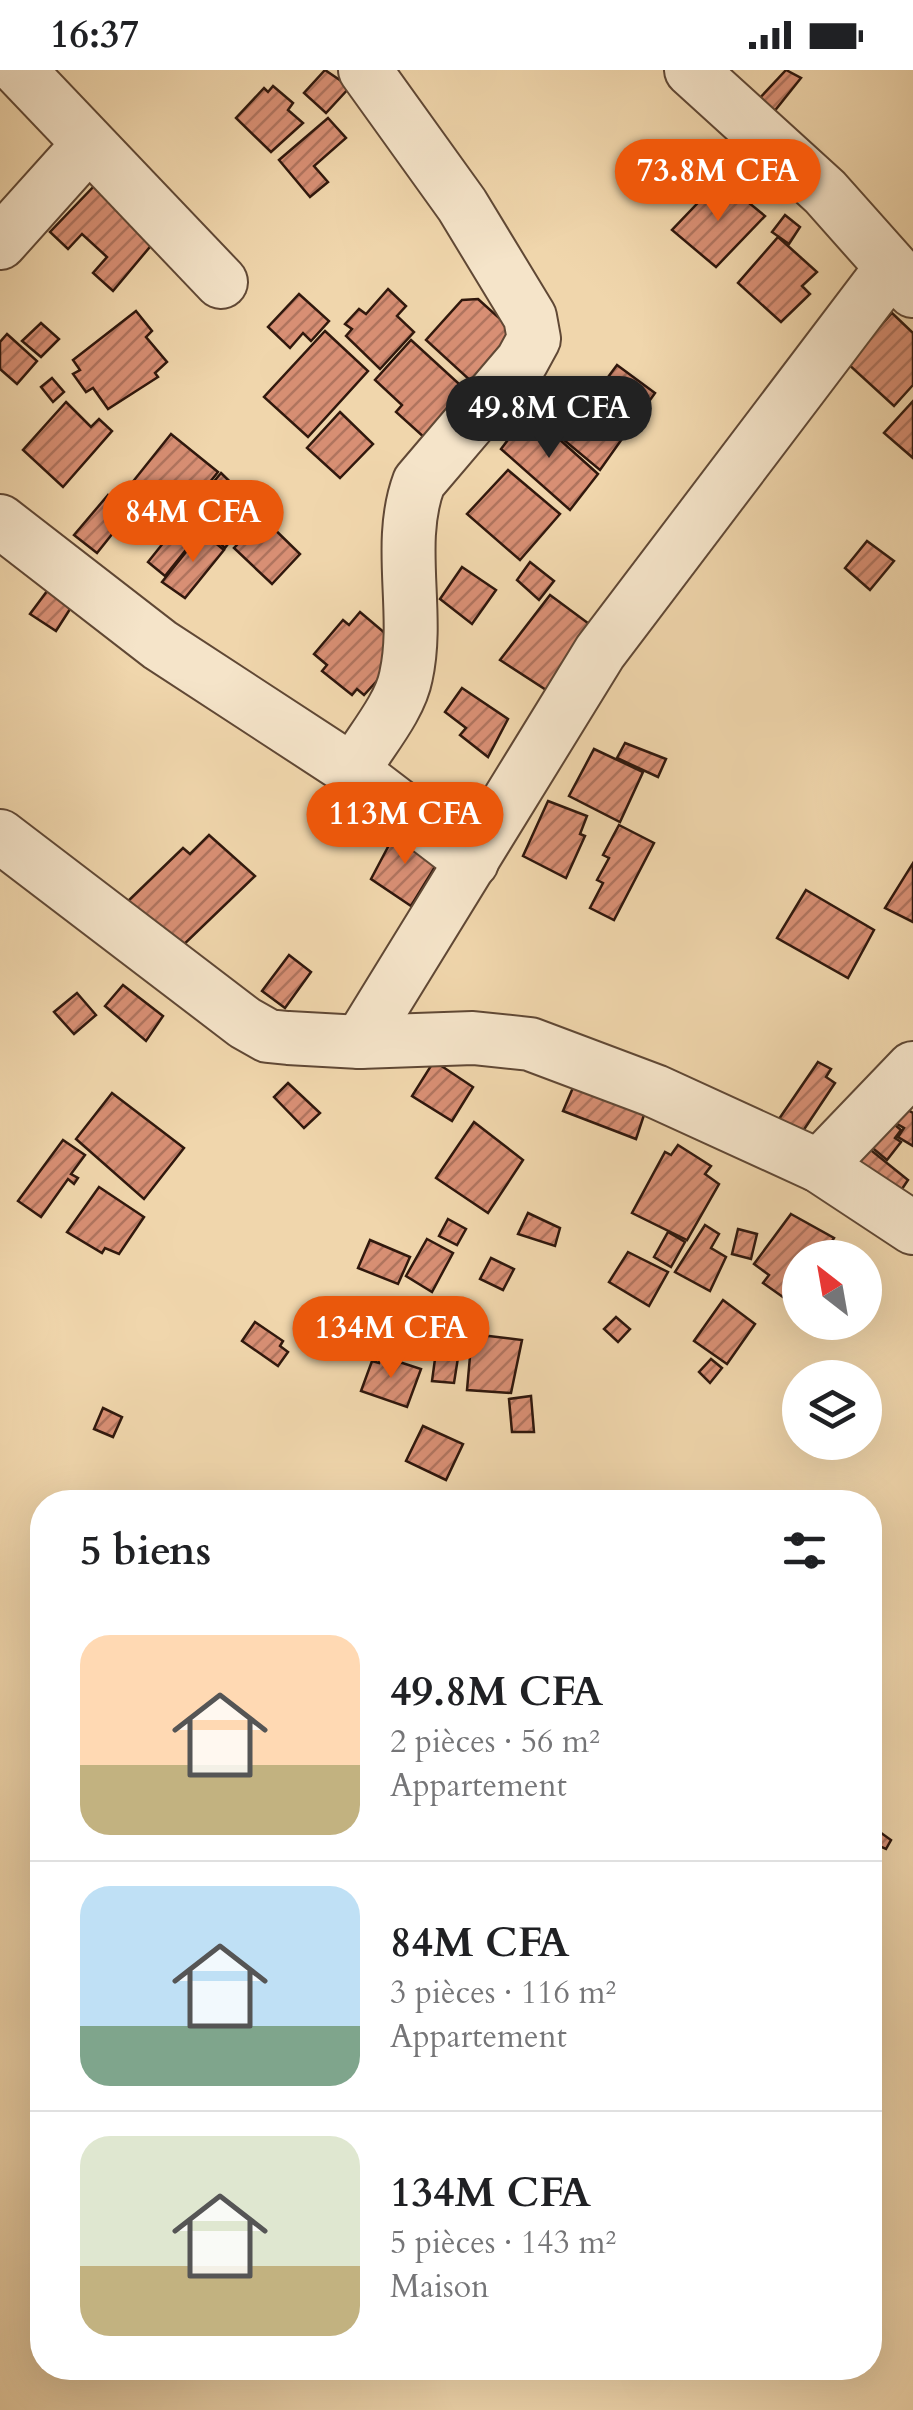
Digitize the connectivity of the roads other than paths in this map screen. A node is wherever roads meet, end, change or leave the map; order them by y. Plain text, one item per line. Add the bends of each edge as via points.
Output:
1 (19, 70) edge
2 (365, 70) edge
3 (691, 70) edge
4 (87, 146) junction
5 (0, 243) edge
6 (902, 280) edge
7 (221, 282) dead end
8 (0, 522) edge
9 (353, 771) junction
10 (0, 836) edge
11 (472, 862) junction
12 (360, 1042) junction
13 (913, 1068) edge
14 (820, 1166) junction
15 (913, 1228) edge

1 - 4 street
2 - 9 street via 462,205 530,317 534,338 522,361 418,482 410,506 412,639 406,681
3 - 6 street via 825,192
4 - 5 street
4 - 7 street
6 - 11 street via 600,652
8 - 9 street via 160,645
9 - 11 street
10 - 12 street via 245,1023 268,1036
11 - 12 street
12 - 14 street via 473,1038 530,1044 655,1091
13 - 14 street
14 - 15 street

